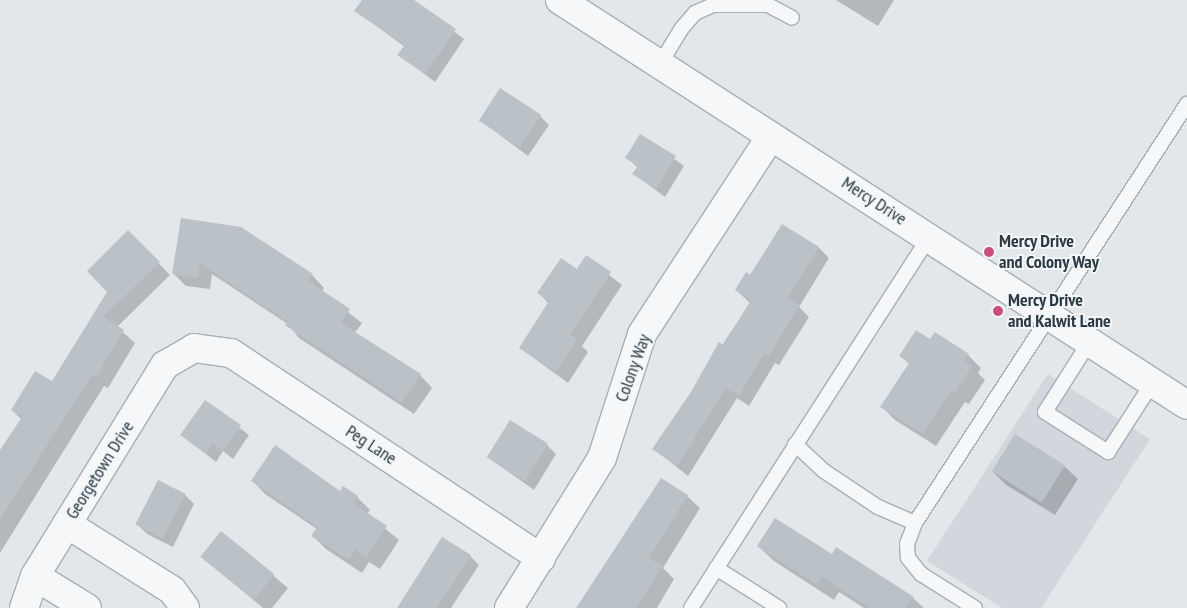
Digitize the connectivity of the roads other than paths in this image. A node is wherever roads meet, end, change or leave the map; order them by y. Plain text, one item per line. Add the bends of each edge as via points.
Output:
1 (560, 0) edge
2 (792, 18) dead end
3 (660, 64) junction
4 (1187, 104) edge
5 (771, 136) junction
6 (929, 237) junction
7 (1049, 315) junction
8 (1090, 341) junction
9 (194, 348) joint
10 (1153, 382) junction
11 (1187, 404) edge
12 (795, 444) junction
13 (915, 523) junction
14 (67, 524) junction
15 (541, 558) junction
16 (716, 568) junction
17 (35, 576) junction
18 (24, 608) edge
19 (87, 608) edge
20 (184, 608) edge
21 (509, 608) edge
22 (691, 608) edge
23 (778, 608) edge
24 (975, 608) edge

1 - 3 street, Mercy Drive
2 - 3 lane via 768,5 713,5 695,13
3 - 5 street, Mercy Drive
4 - 7 lane via 1072,286
5 - 6 street, Mercy Drive
5 - 15 street, Colony Way via 642,334 602,458
6 - 7 street, Mercy Drive
6 - 12 lane
7 - 8 street, Mercy Drive
7 - 13 lane
8 - 10 street, Mercy Drive
8 - 10 lane via 1045,412 1108,452
9 - 14 street, Georgetown Drive via 165,365
9 - 15 street, Peg Lane via 231,353
10 - 11 street, Mercy Drive
12 - 13 lane via 824,471 878,508
12 - 16 lane
13 - 24 lane via 907,544 908,558 921,574
14 - 17 street, Georgetown Drive
14 - 20 street via 172,590
15 - 21 street, Colony Way
16 - 22 lane
16 - 23 lane
17 - 18 street, Georgetown Drive
17 - 19 street

